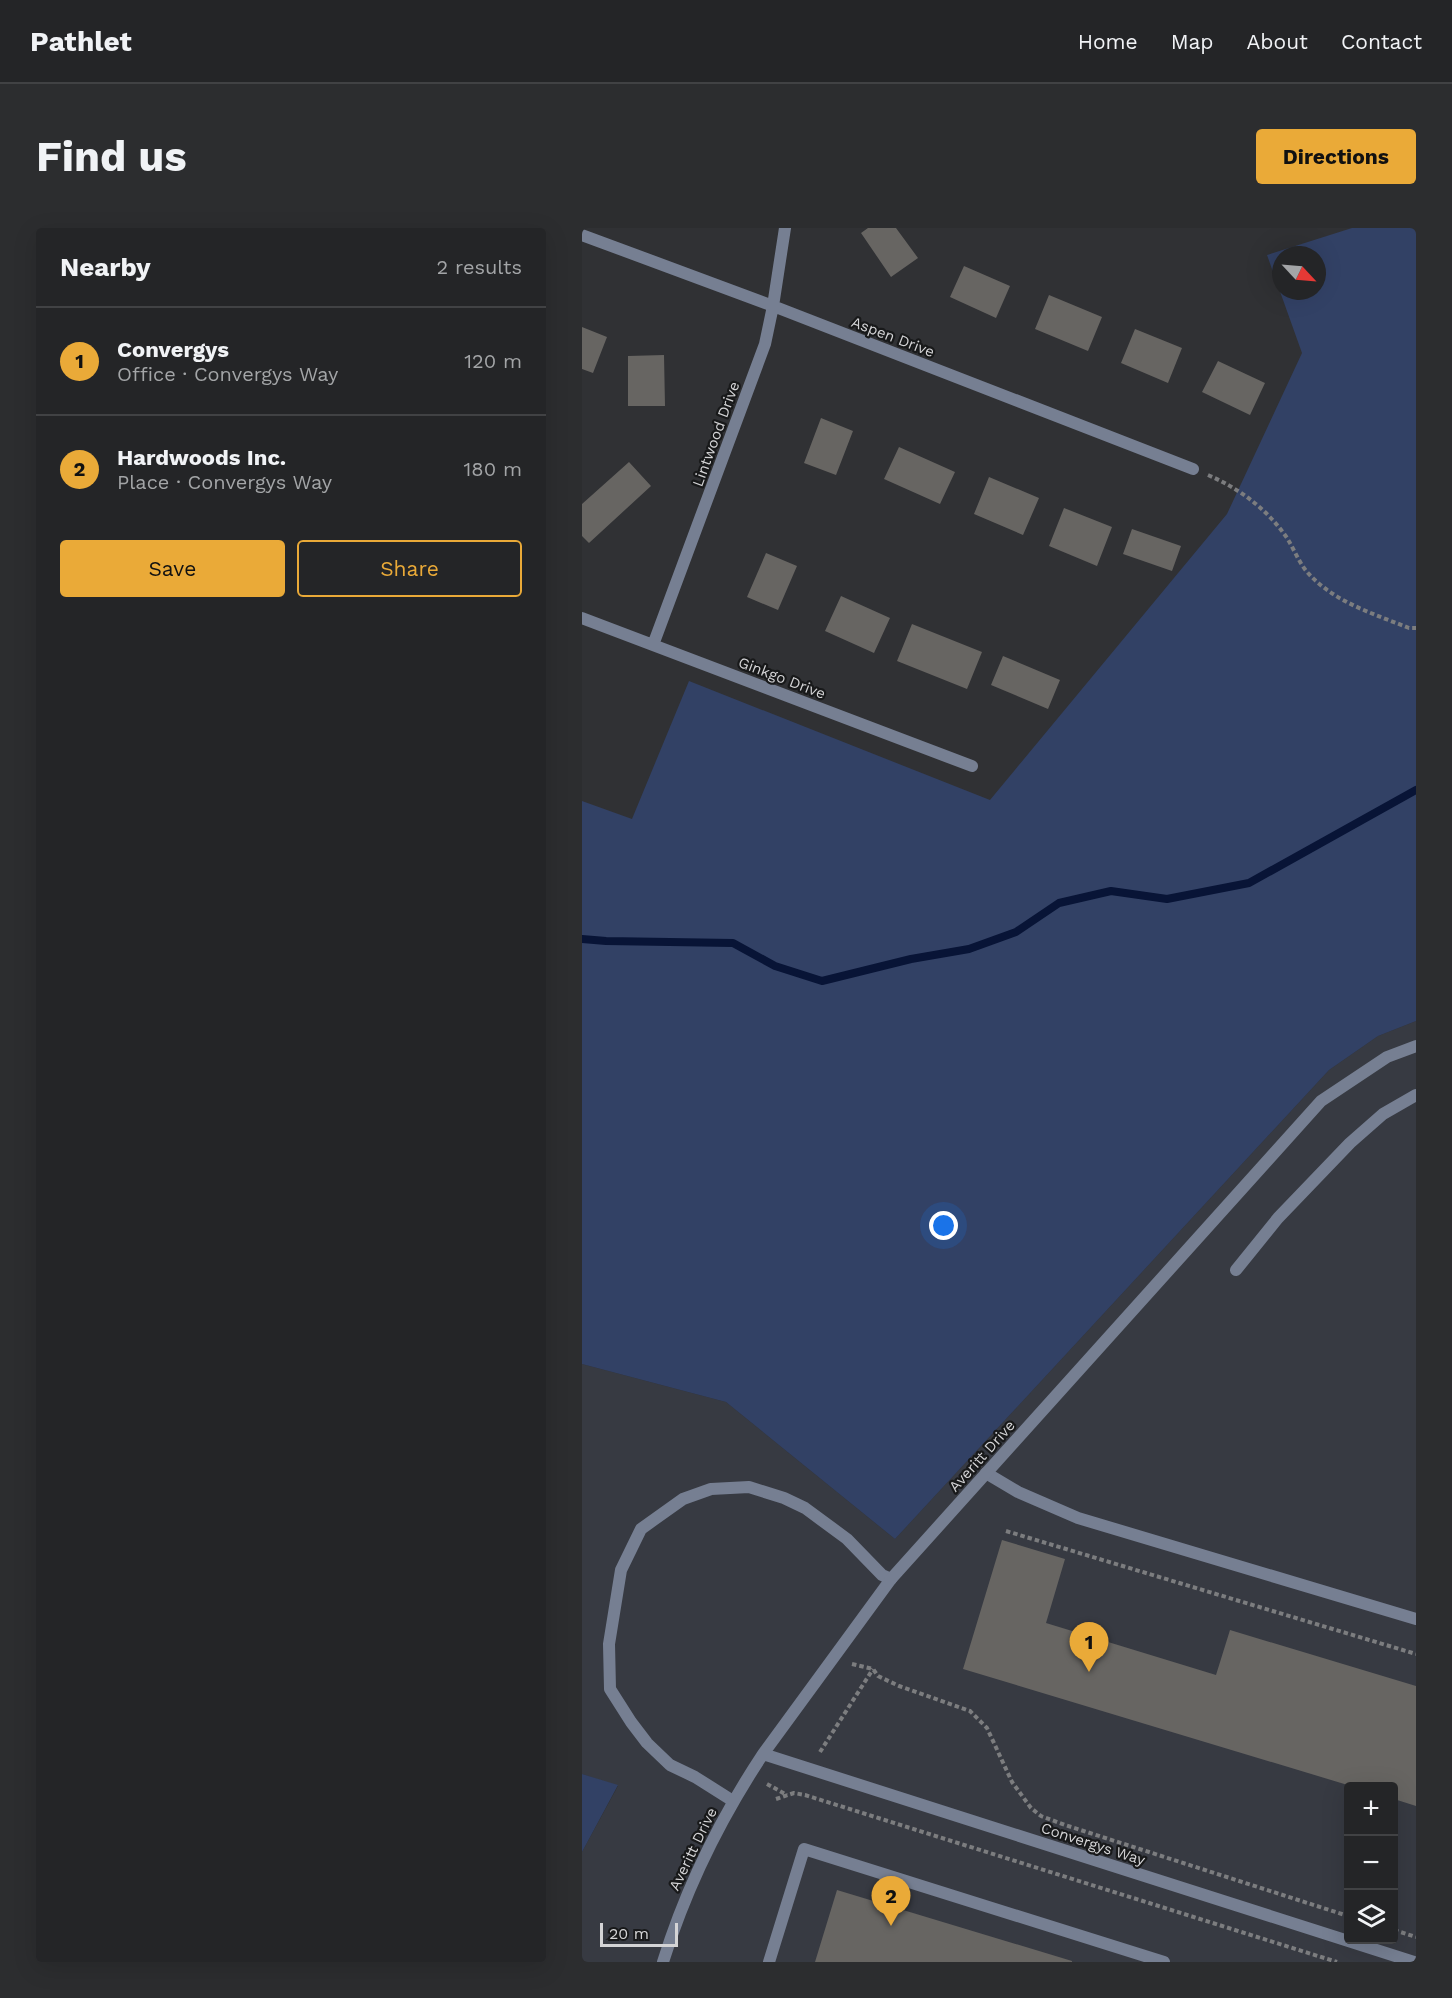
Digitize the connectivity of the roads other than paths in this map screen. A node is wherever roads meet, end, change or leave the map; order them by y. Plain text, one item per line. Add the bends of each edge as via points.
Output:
1 (785, 228) edge
2 (582, 235) edge
3 (773, 306) junction
4 (1193, 469) road end
5 (582, 618) edge
6 (653, 645) junction
7 (972, 766) dead end
8 (1416, 1046) edge
9 (1416, 1095) edge
10 (1236, 1270) dead end
11 (986, 1473) junction
12 (891, 1579) junction
13 (1416, 1619) edge
14 (763, 1754) junction
15 (734, 1801) junction
16 (1139, 1958) edge
17 (663, 1962) edge
18 (769, 1962) edge
19 (1164, 1962) edge
20 (1414, 1962) edge

1 - 3 street, Lintwood Drive
2 - 3 street, Aspen Drive
3 - 4 street, Aspen Drive
3 - 6 street, Lintwood Drive via 765,344
5 - 6 street, Ginkgo Drive
6 - 7 street, Ginkgo Drive
8 - 11 street, Averitt Drive via 1387,1057 1321,1101
9 - 10 street via 1383,1113 1350,1143 1278,1218
11 - 12 street, Averitt Drive
11 - 13 street via 1018,1492 1078,1518
12 - 14 street, Averitt Drive
12 - 15 street via 806,1508 749,1487 711,1489 682,1499 641,1529 621,1570 609,1644 610,1689 642,1736 670,1765
14 - 15 street, Averitt Drive
14 - 20 street, Convergys Way
15 - 17 street, Averitt Drive via 692,1882
16 - 18 street via 804,1849
16 - 19 street

